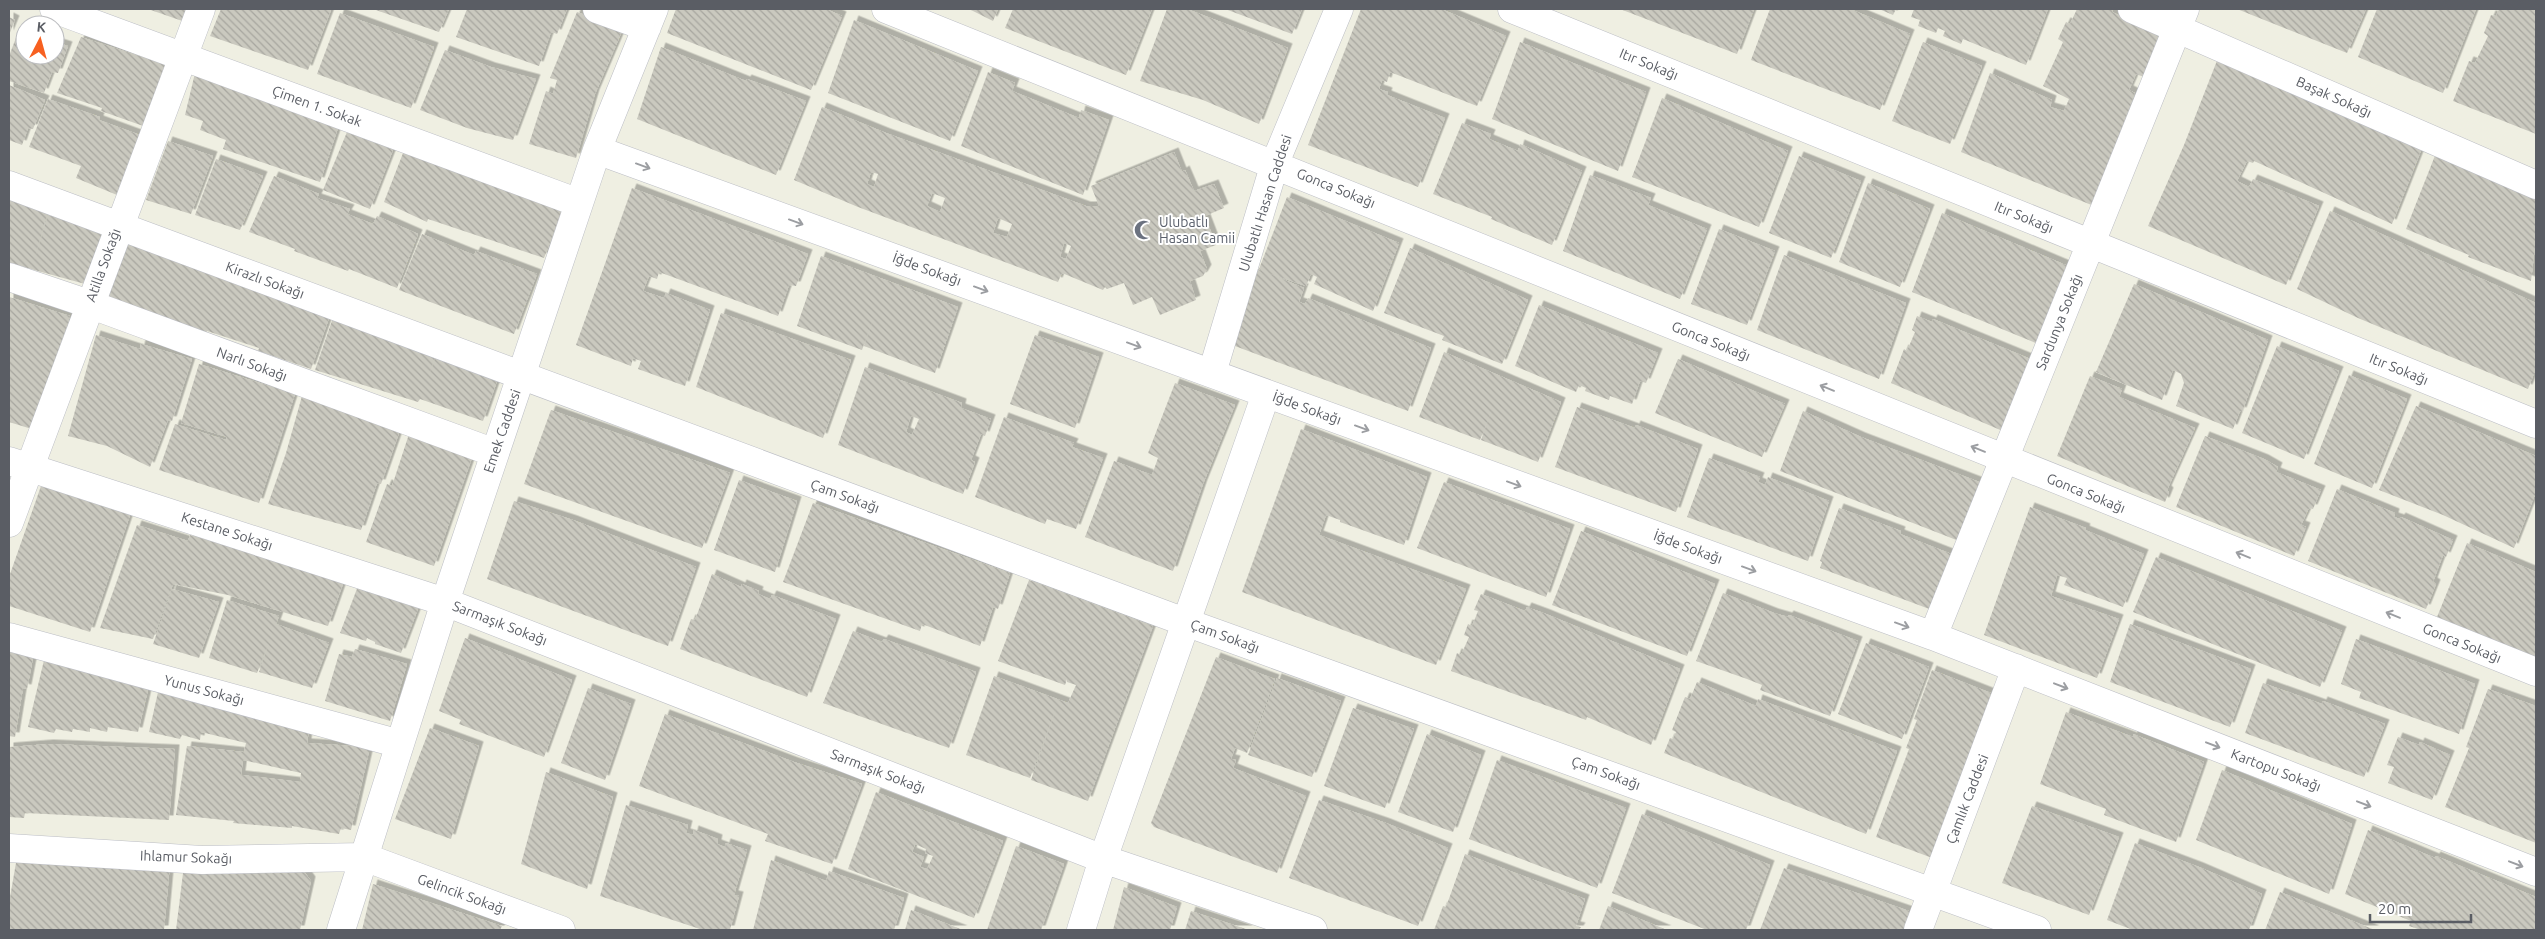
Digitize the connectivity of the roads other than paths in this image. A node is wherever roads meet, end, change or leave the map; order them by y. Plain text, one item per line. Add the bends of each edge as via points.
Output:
1 (54, 9) edge
2 (201, 9) edge
3 (597, 9) edge
4 (886, 9) edge
5 (1339, 9) edge
6 (1512, 9) edge
7 (2132, 9) edge
8 (651, 18) edge
9 (2181, 18) edge
10 (182, 56) junction
11 (597, 150) junction
12 (1275, 163) junction
13 (9, 185) edge
14 (2536, 185) edge
15 (579, 203) junction
16 (118, 225) junction
17 (2091, 244) junction
18 (9, 277) edge
19 (89, 304) junction
20 (1212, 373) junction
21 (521, 375) junction
22 (1266, 394) junction
23 (2536, 424) edge
24 (495, 453) junction
25 (2004, 460) junction
26 (19, 464) edge
27 (9, 523) edge
28 (445, 602) junction
29 (1185, 622) junction
30 (1934, 636) junction
31 (9, 637) edge
32 (2016, 668) junction
33 (2536, 672) edge
34 (400, 744) junction
35 (9, 848) edge
36 (364, 858) junction
37 (1103, 859) junction
38 (2536, 872) edge
39 (1932, 891) junction
40 (341, 930) edge
41 (561, 930) edge
42 (1081, 930) edge
43 (1313, 930) edge
44 (1918, 930) edge
45 (2037, 930) edge

1 - 10 street, Çimen 1. Sokak
2 - 10 street, Atilla Sokağı
3 - 8 street
4 - 12 street, Gonca Sokağı
5 - 12 street, Ulubatlı Hasan Caddesi
6 - 17 street, Itır Sokağı
7 - 9 street, Başak Sokağı
8 - 11 street, Emek Caddesi
9 - 14 street, Başak Sokağı
9 - 17 street, Sardunya Sokağı
10 - 15 street, Çimen 1. Sokak
10 - 16 street, Atilla Sokağı
11 - 15 street, Emek Caddesi
11 -> 20 street, İğde Sokağı
12 - 20 street, Ulubatlı Hasan Caddesi
25 -> 12 street, Gonca Sokağı
13 - 16 street, Kirazlı Sokağı
15 - 21 street, Emek Caddesi
16 - 19 street, Atilla Sokağı
16 - 21 street, Kirazlı Sokağı
17 - 23 street, Itır Sokağı
17 - 25 street, Sardunya Sokağı
18 - 19 street, Narlı Sokağı
19 - 24 street, Narlı Sokağı
19 - 26 street, Atilla Sokağı
20 - 22 street, İğde Sokağı
21 - 24 street, Emek Caddesi
21 - 29 street, Çam Sokağı
22 - 29 street
22 -> 30 street, İğde Sokağı
24 - 28 street, Emek Caddesi
25 - 30 street, Sardunya Sokağı
33 -> 25 street, Gonca Sokağı
26 - 27 street, Atilla Sokağı
26 - 28 street, Kestane Sokağı
28 - 34 street, Emek Caddesi
28 - 37 street, Sarmaşık Sokağı
29 - 37 street
29 - 39 street, Çam Sokağı
30 - 32 street, İğde Sokağı
31 - 34 street, Yunus Sokağı
32 -> 38 street, Kartopu Sokağı
32 - 39 street, Çamlık Caddesi
34 - 36 street, Emek Caddesi
35 - 36 street, Ihlamur Sokağı via 202,860
36 - 40 street, Emek Caddesi
36 - 41 street, Gelincik Sokağı
37 - 42 street
37 - 43 street, Sarmaşık Sokağı
39 - 44 street, Çamlık Caddesi
39 - 45 street, Çam Sokağı

